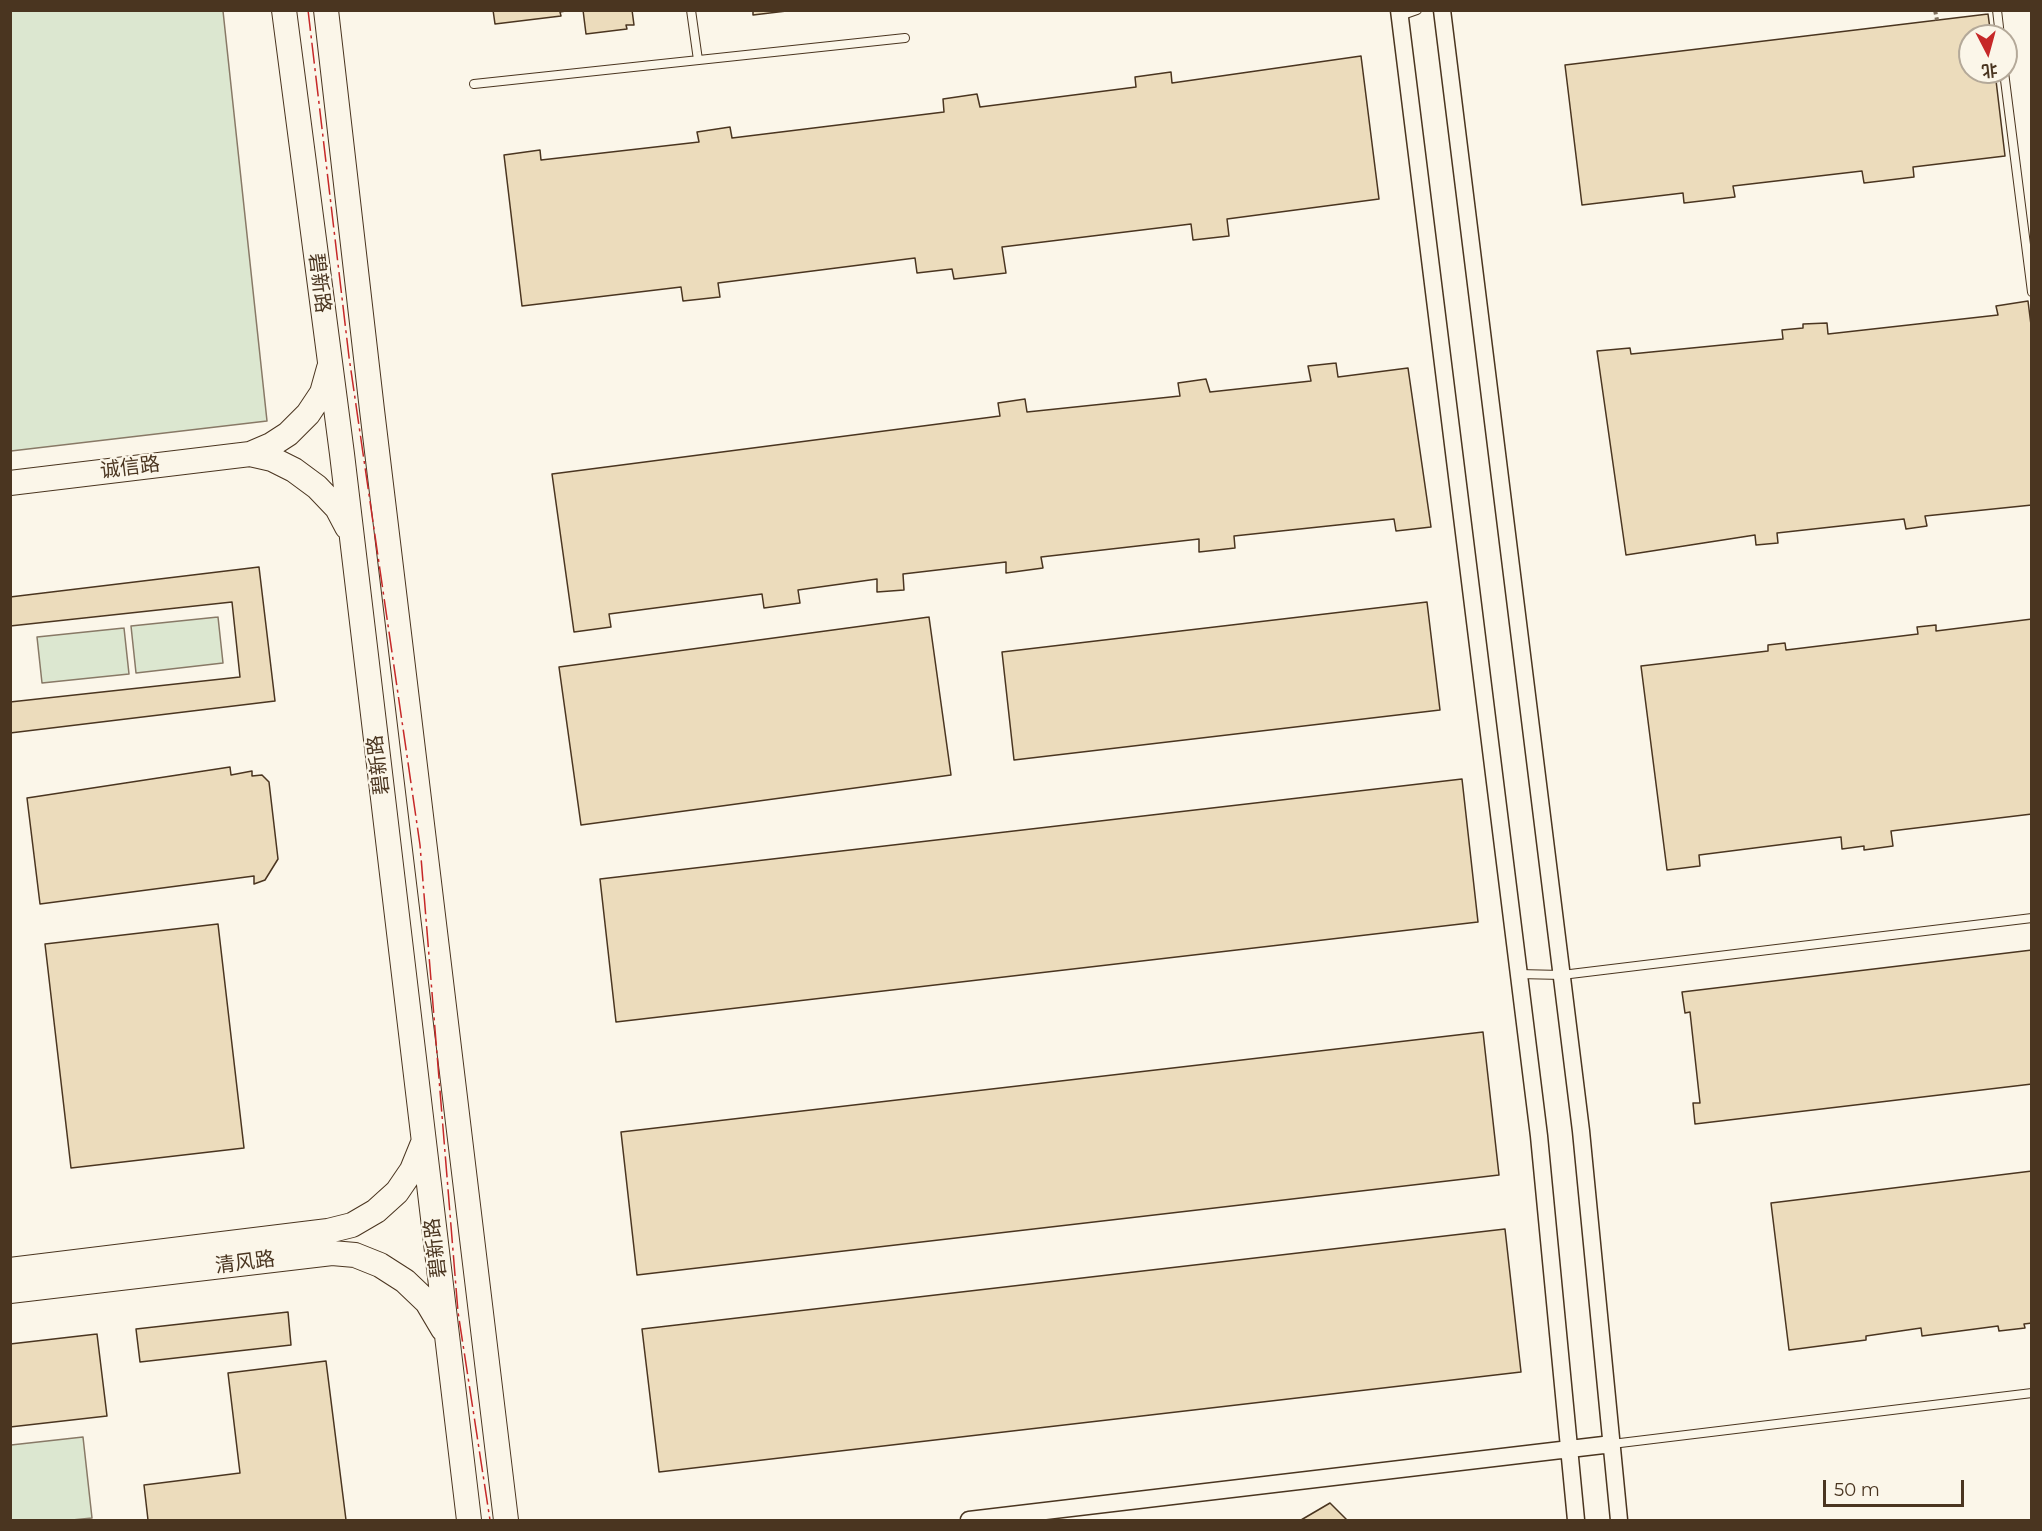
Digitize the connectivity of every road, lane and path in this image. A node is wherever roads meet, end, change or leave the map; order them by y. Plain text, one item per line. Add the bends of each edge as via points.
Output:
1 (284, 10) edge
2 (326, 10) edge
3 (691, 10) edge
4 (1417, 10) edge
5 (1442, 10) edge
6 (1935, 10) edge
7 (1400, 13) edge
8 (1937, 20) dead end
9 (905, 38) dead end
10 (698, 60) junction
11 (474, 84) dead end
12 (2005, 84) edge
13 (2031, 292) edge
14 (330, 364) junction
15 (250, 454) junction
16 (10, 483) edge
17 (351, 534) junction
18 (2031, 918) edge
19 (1518, 974) junction
20 (1562, 975) junction
21 (424, 1141) junction
22 (10, 1270) edge
23 (10, 1291) edge
24 (447, 1335) junction
25 (2031, 1393) edge
26 (1612, 1444) junction
27 (1569, 1450) junction
28 (469, 1521) edge
29 (506, 1521) edge
30 (969, 1521) edge
31 (1576, 1521) edge
32 (1619, 1521) edge

1 - 14 main road, 碧新路
2 - 29 main road, 碧新路
3 - 10 lane
4 - 7 lane
5 - 20 street
6 - 8 path
7 - 19 street
9 - 10 lane
10 - 11 lane
12 - 13 lane
14 - 15 main road, 诚信路 via 322,393 308,414 288,434
14 - 17 main road, 碧新路
15 - 16 main road, 诚信路
15 - 17 main road, 诚信路 via 272,459 317,487 337,508
17 - 21 main road, 碧新路
18 - 20 lane
19 - 20 lane
19 - 27 street via 1539,1136
20 - 26 street
21 - 22 main road, 清风路 via 397,1192 352,1225
21 - 24 main road, 碧新路
23 - 24 main road, 清风路 via 332,1253 355,1255 405,1281 427,1302
24 - 28 main road, 碧新路
25 - 26 lane
26 - 27 street
26 - 32 street
27 - 30 street
27 - 31 street

